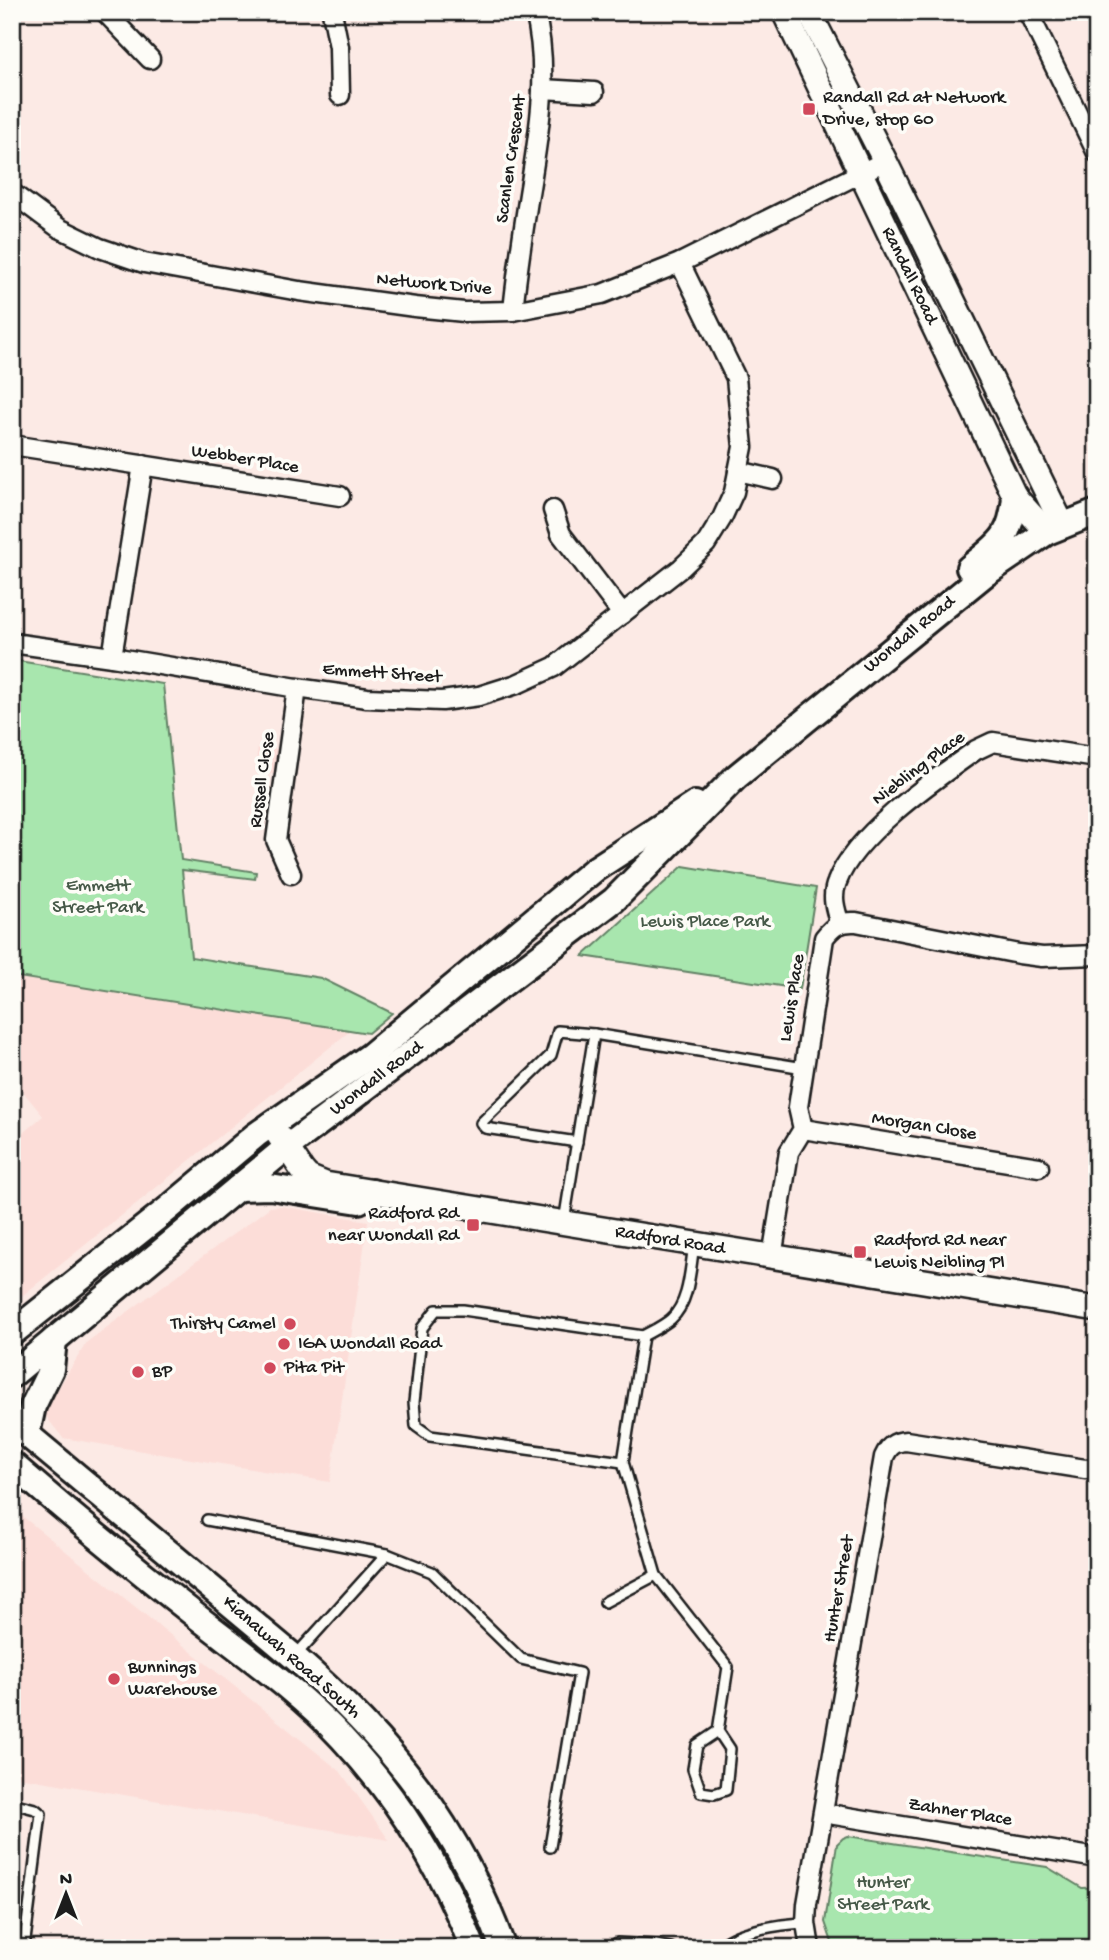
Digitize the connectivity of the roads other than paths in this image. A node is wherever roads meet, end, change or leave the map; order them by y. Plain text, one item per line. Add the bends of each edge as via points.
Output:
1 (105, 12) edge
2 (332, 12) edge
3 (536, 12) edge
4 (784, 12) edge
5 (809, 12) edge
6 (1028, 12) edge
7 (150, 59) dead end
8 (542, 89) junction
9 (594, 92) dead end
10 (340, 95) dead end
11 (1097, 153) edge
12 (885, 161) junction
13 (860, 173) junction
14 (12, 193) edge
15 (680, 263) junction
16 (513, 311) junction
17 (12, 445) edge
18 (143, 465) junction
19 (738, 471) junction
20 (773, 478) dead end
21 (340, 496) dead end
22 (1015, 497) junction
23 (553, 510) dead end
24 (1097, 512) edge
25 (1055, 529) junction
26 (622, 614) junction
27 (924, 624) junction
28 (12, 643) edge
29 (112, 657) junction
30 (296, 688) junction
31 (1097, 758) edge
32 (736, 777) junction
33 (596, 869) junction
34 (290, 874) dead end
35 (619, 894) junction
36 (840, 924) junction
37 (1097, 955) edge
38 (594, 1034) junction
39 (803, 1068) junction
40 (271, 1124) junction
41 (803, 1129) junction
42 (577, 1142) junction
43 (286, 1148) junction
44 (1039, 1167) dead end
45 (238, 1188) junction
46 (372, 1192) junction
47 (564, 1224) junction
48 (694, 1245) junction
49 (772, 1257) junction
50 (1097, 1309) edge
51 (12, 1333) edge
52 (643, 1336) junction
53 (54, 1340) junction
54 (12, 1375) edge
55 (20, 1428) edge
56 (623, 1462) junction
57 (1097, 1468) edge
58 (15, 1469) edge
59 (206, 1520) dead end
60 (387, 1554) junction
61 (656, 1575) junction
62 (605, 1602) dead end
63 (294, 1657) junction
64 (718, 1731) junction
65 (12, 1803) edge
66 (823, 1813) junction
67 (550, 1847) dead end
68 (1091, 1857) dead end
69 (806, 1923) junction
70 (617, 1943) dead end
71 (655, 1946) edge
72 (24, 1948) edge
73 (473, 1948) edge
74 (503, 1948) edge
75 (671, 1948) edge
76 (718, 1948) edge
77 (810, 1948) edge

1 - 7 street
2 - 10 street via 339,47
3 - 8 street, Scanlen Crescent
4 - 13 street, Randall Road
5 - 12 street, Randall Road
6 - 11 street
8 - 9 street
8 - 16 street, Scanlen Crescent
12 - 13 street, Network Drive
12 - 25 street, Randall Road
13 - 15 street, Network Drive
13 - 22 street, Randall Road
14 - 16 street, Network Drive via 59,228 144,263 415,307
15 - 16 street, Network Drive via 602,294
15 - 19 street, Emmett Street via 736,378 743,447
17 - 18 street, Webber Place
18 - 21 street, Webber Place
18 - 29 street
19 - 20 street
19 - 26 street, Emmett Street via 734,492 706,544
22 - 25 street, Randall Road
22 - 27 main road via 1011,525 1002,540 923,606
23 - 26 street via 561,534
24 - 25 main road, Wondall Road
25 - 27 main road, Wondall Road via 985,574
26 - 30 street, Emmett Street via 554,667 479,696 442,701 367,698
27 - 32 main road, Wondall Road
28 - 29 street, Emmett Street
29 - 30 street, Emmett Street
30 - 34 street, Russell Close via 276,841
31 - 36 street, Niebling Place via 993,742 976,750 872,831 850,856 836,882 833,901
32 - 33 main road, Wondall Road
32 - 35 main road, Wondall Road
33 - 35 main road via 614,879
33 - 40 main road, Wondall Road via 371,1055
35 - 43 main road, Wondall Road
36 - 37 street via 856,922 1042,957
36 - 39 street, Lewis Place via 824,938
38 - 39 lane
38 - 42 lane
38 - 42 lane via 558,1031 551,1055 481,1122 485,1128
39 - 41 street, Lewis Place via 797,1107
40 - 43 street, Radford Road
40 - 51 main road, Wondall Road
41 - 44 street, Morgan Close
41 - 49 street via 789,1152
42 - 47 lane
43 - 45 main road, Wondall Road
43 - 46 street, Radford Road via 309,1177
45 - 46 main road via 270,1187 359,1201
45 - 53 main road, Wondall Road
46 - 47 street, Radford Road
47 - 48 street, Radford Road
48 - 49 street, Radford Road
48 - 52 lane via 681,1308
49 - 50 street, Radford Road
52 - 56 lane
52 - 56 lane via 463,1310 436,1310 422,1328 414,1402 416,1426 430,1436
53 - 54 main road, Wondall Road
53 - 55 main road via 51,1369
55 - 63 main road, Kianawah Road South
56 - 61 lane
57 - 66 street, Hunter Street via 906,1441 888,1448
58 - 73 main road, Kianawah Road South via 307,1703 343,1739 419,1838
59 - 60 lane
60 - 63 lane
60 - 67 lane via 432,1572 521,1659 579,1673
61 - 62 lane
61 - 64 lane via 728,1667
63 - 74 main road, Kianawah Road South via 363,1721 416,1784 459,1850
64 - 64 lane via 730,1749 726,1790 701,1792 693,1769 697,1745
65 - 72 lane via 41,1814
66 - 68 street, Zahner Place
66 - 69 street, Hunter Street
69 - 76 lane via 750,1933
69 - 77 street, Hunter Street
70 - 71 lane
71 - 75 lane

